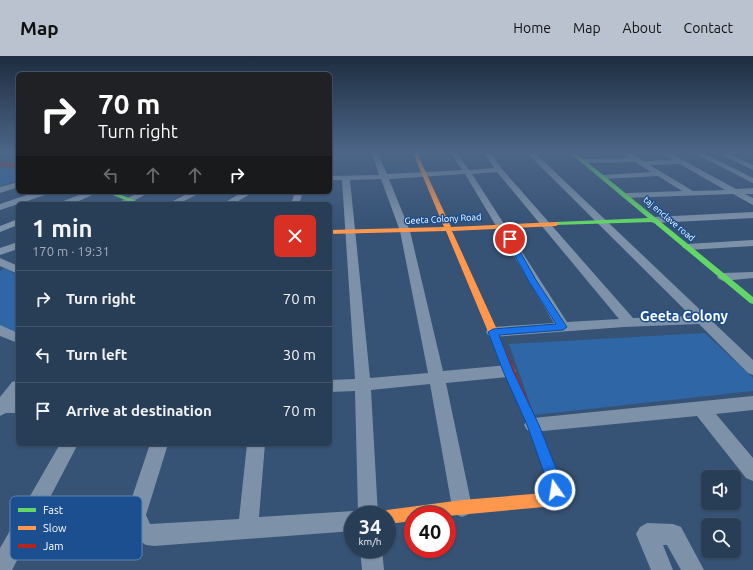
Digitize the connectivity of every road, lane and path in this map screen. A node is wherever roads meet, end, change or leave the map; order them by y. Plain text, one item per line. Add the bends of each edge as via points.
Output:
1 (385, 177) joint
2 (425, 177) edge
3 (471, 177) edge
4 (505, 177) edge
5 (555, 177) edge
6 (604, 177) edge
7 (665, 177) edge
8 (707, 177) edge
9 (332, 178) edge
10 (346, 178) junction
11 (16, 185) edge
12 (0, 190) edge
13 (753, 191) edge
14 (734, 192) junction
15 (691, 193) junction
16 (39, 194) edge
17 (90, 194) edge
18 (113, 194) edge
19 (143, 194) edge
20 (194, 194) edge
21 (246, 194) edge
22 (627, 196) junction
23 (129, 200) junction
24 (16, 202) edge
25 (17, 202) edge
26 (69, 202) edge
27 (124, 202) edge
28 (135, 202) edge
29 (176, 202) edge
30 (230, 202) edge
31 (753, 202) edge
32 (0, 208) edge
33 (753, 215) edge
34 (653, 220) junction
35 (16, 223) edge
36 (602, 223) junction
37 (545, 224) junction
38 (502, 226) junction
39 (447, 228) junction
40 (0, 229) edge
41 (405, 231) junction
42 (332, 232) edge
43 (350, 232) junction
44 (753, 243) edge
45 (16, 246) edge
46 (687, 247) junction
47 (0, 252) edge
48 (2, 264) edge
49 (16, 270) edge
50 (753, 275) edge
51 (723, 277) junction
52 (753, 301) edge
53 (702, 320) junction
54 (628, 322) junction
55 (563, 327) junction
56 (0, 330) edge
57 (493, 332) junction
58 (16, 338) edge
59 (753, 370) edge
60 (508, 371) junction
61 (437, 378) junction
62 (363, 385) junction
63 (332, 386) edge
64 (16, 389) edge
65 (753, 403) edge
66 (16, 406) edge
67 (1, 408) edge
68 (702, 410) junction
69 (533, 425) junction
70 (68, 446) edge
71 (158, 446) edge
72 (256, 446) edge
73 (753, 472) edge
74 (41, 496) edge
75 (142, 496) edge
76 (368, 506) edge
77 (462, 507) junction
78 (396, 516) edge
79 (344, 522) edge
80 (248, 529) junction
81 (142, 531) edge
82 (10, 552) edge
83 (372, 558) edge
84 (0, 570) edge
85 (373, 570) edge
86 (662, 570) edge
87 (693, 570) edge

1 - 10 street
1 - 41 street
2 - 39 street
3 - 38 street
4 - 37 street
5 - 36 street
6 - 22 street, taj enclave road
7 - 15 street
8 - 14 street
9 - 10 street
10 - 43 street
11 - 12 street
13 - 14 street
14 - 15 street
14 - 31 street
15 - 22 street
16 - 25 street
17 - 26 street
18 - 23 street
19 - 23 street
20 - 29 street
21 - 30 street
22 - 34 street, taj enclave road
23 - 27 street
23 - 28 street
24 - 32 street
33 - 34 street
34 - 36 street, Geeta Colony Road
34 - 46 street, taj enclave road
35 - 40 street
36 - 37 street, Geeta Colony Road
36 - 53 street
37 - 38 street, Geeta Colony Road
37 - 54 street
38 - 39 street, Geeta Colony Road
38 - 55 street via 532,280
39 - 41 street, Geeta Colony Road
39 - 57 street
41 - 43 street, Geeta Colony Road
41 - 61 street
42 - 43 street, Geeta Colony Road
43 - 62 street
44 - 46 street
45 - 47 street
46 - 51 street, taj enclave road
48 - 49 street
50 - 51 street
51 - 52 street, taj enclave road
53 - 54 street
53 - 59 street
54 - 55 street
55 - 57 street
56 - 58 street
57 - 60 street
60 - 61 street
60 - 69 street
61 - 62 street
61 - 77 street
62 - 63 street
62 - 76 street
64 - 67 street
65 - 68 street
66 - 67 street
68 - 69 street
68 - 73 street
69 - 77 street via 554,481 555,490 552,497 544,500
70 - 74 street
71 - 75 street
72 - 80 street
77 - 78 street
79 - 80 street
80 - 81 street via 154,535
82 - 84 street
83 - 85 street
86 - 87 street via 647,534 674,535

